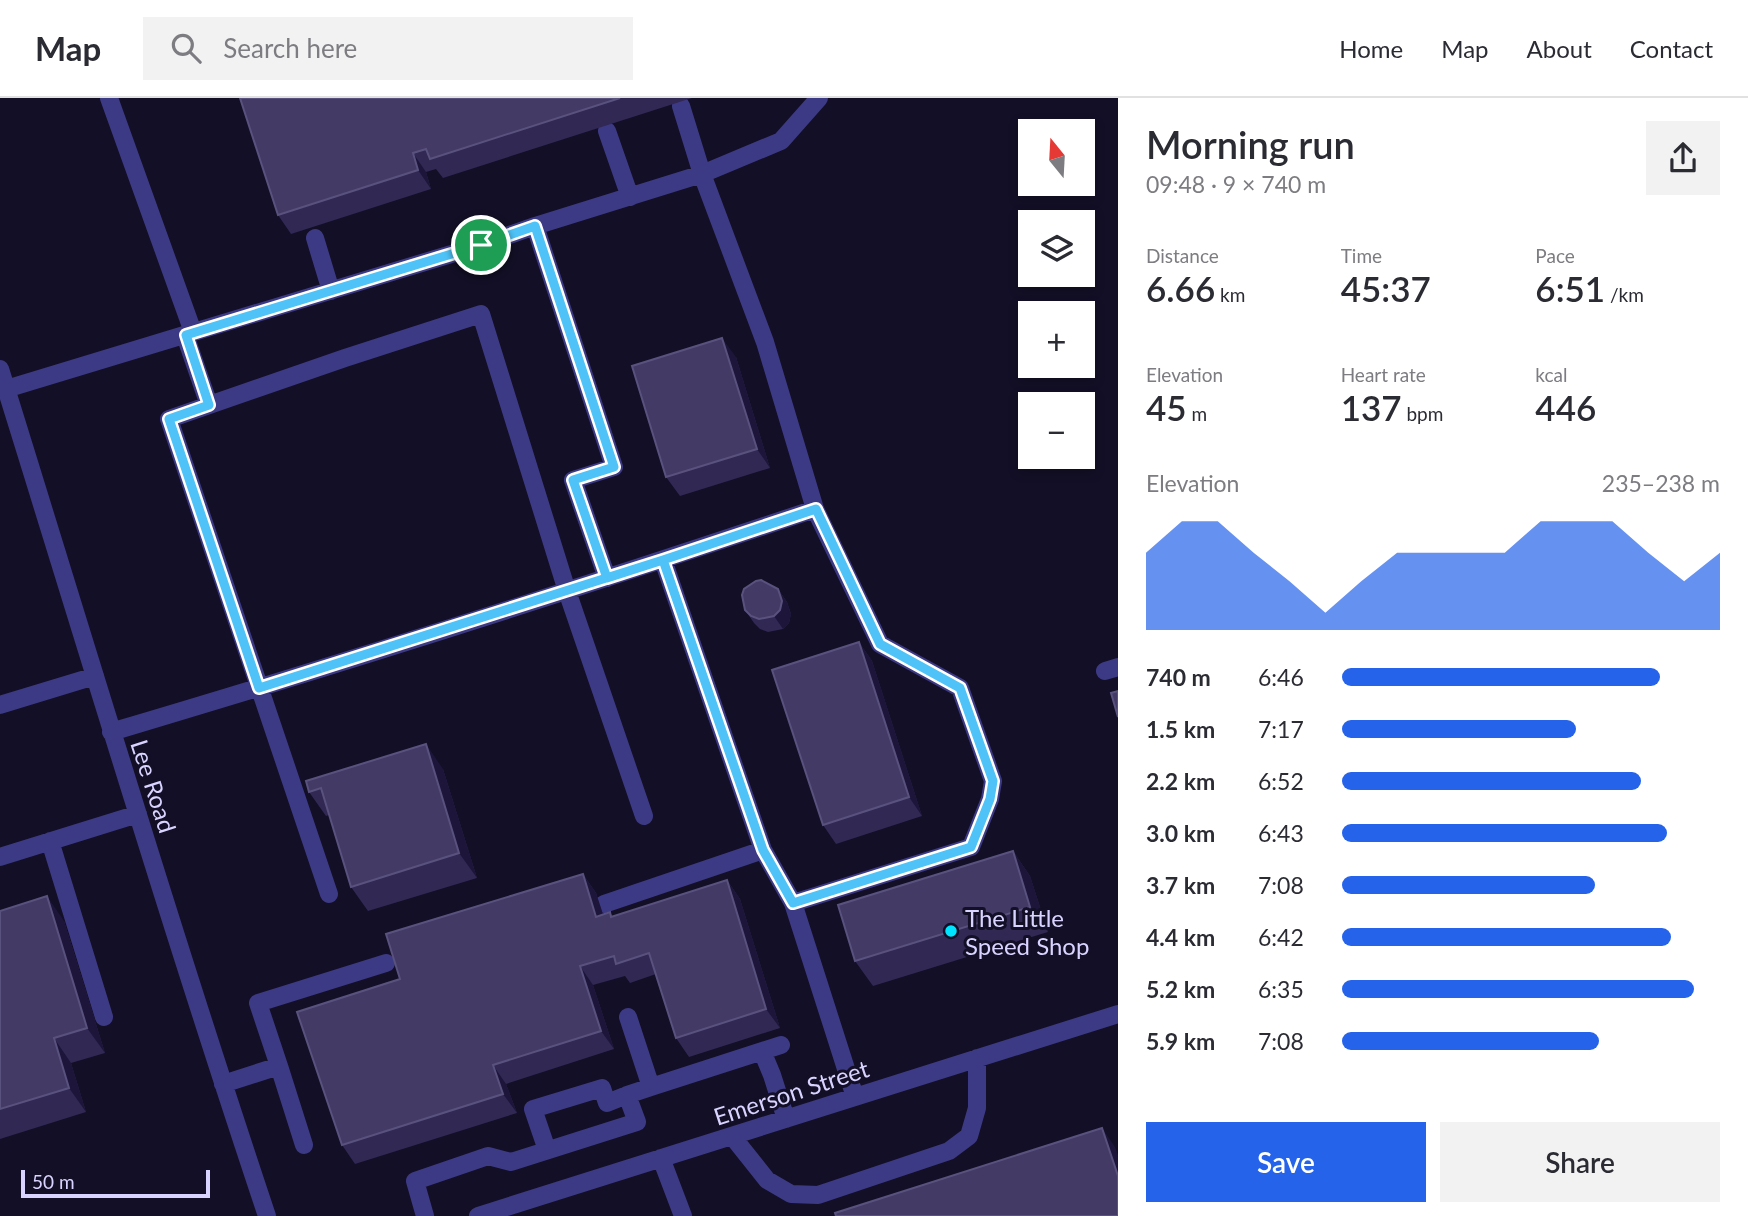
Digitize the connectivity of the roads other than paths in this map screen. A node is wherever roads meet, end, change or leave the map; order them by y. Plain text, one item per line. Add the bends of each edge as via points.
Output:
1 (109, 98) edge
2 (819, 98) edge
3 (681, 106) dead end
4 (607, 131) dead end
5 (702, 174) junction
6 (630, 197) junction
7 (535, 226) junction
8 (315, 238) dead end
9 (331, 291) junction
10 (189, 334) junction
11 (0, 369) edge
12 (6, 389) junction
13 (209, 405) junction
14 (816, 509) junction
15 (663, 560) junction
16 (607, 578) junction
17 (567, 591) junction
18 (94, 676) junction
19 (259, 688) junction
20 (0, 705) edge
21 (111, 732) junction
22 (138, 814) junction
23 (645, 816) dead end
24 (50, 841) junction
25 (763, 850) junction
26 (0, 857) edge
27 (329, 894) dead end
28 (793, 903) junction
29 (604, 904) dead end
30 (386, 963) edge
31 (1118, 1014) edge
32 (104, 1017) dead end
33 (628, 1017) dead end
34 (781, 1045) dead end
35 (762, 1051) junction
36 (977, 1058) junction
37 (279, 1066) junction
38 (223, 1084) junction
39 (651, 1087) junction
40 (627, 1095) junction
41 (855, 1097) junction
42 (786, 1119) junction
43 (732, 1136) junction
44 (304, 1145) dead end
45 (547, 1150) junction
46 (660, 1158) junction
47 (267, 1216) edge
48 (425, 1216) edge
49 (478, 1216) edge
50 (683, 1216) edge

1 - 10 street
2 - 5 street via 781,141
3 - 5 street
4 - 6 street
5 - 6 street
5 - 14 street via 765,342
6 - 7 street
7 - 9 street
7 - 16 street via 614,467 573,480
8 - 9 street
9 - 10 street
10 - 12 street
10 - 13 street
11 - 12 street, Lee Road
12 - 18 street, Lee Road
13 - 17 street via 481,314
13 - 19 street via 169,419
14 - 15 street
14 - 28 street via 880,644 960,688 993,781 971,847
15 - 16 street
15 - 25 street
16 - 17 street
17 - 19 street
17 - 23 street
18 - 20 street
18 - 21 street, Lee Road
19 - 21 street
19 - 27 street
21 - 22 street, Lee Road
22 - 24 street
22 - 38 street, Lee Road
24 - 26 street
24 - 32 street
25 - 28 street
25 - 29 street
28 - 41 street
30 - 37 street via 258,1003
31 - 36 street, Emerson Street
33 - 39 street
34 - 35 street
35 - 39 street
35 - 42 street
36 - 41 street, Emerson Street
36 - 43 street via 977,1108 969,1136 949,1151 818,1195 791,1194 767,1180
37 - 38 street
37 - 44 street
38 - 47 street, Lee Road
39 - 40 street
40 - 45 street via 637,1122
40 - 45 street via 607,1103 602,1088 533,1110
41 - 42 street, Emerson Street
42 - 43 street, Emerson Street
43 - 46 street, Emerson Street
45 - 48 street via 511,1162 488,1156 415,1181
46 - 49 street, Emerson Street
46 - 50 street

